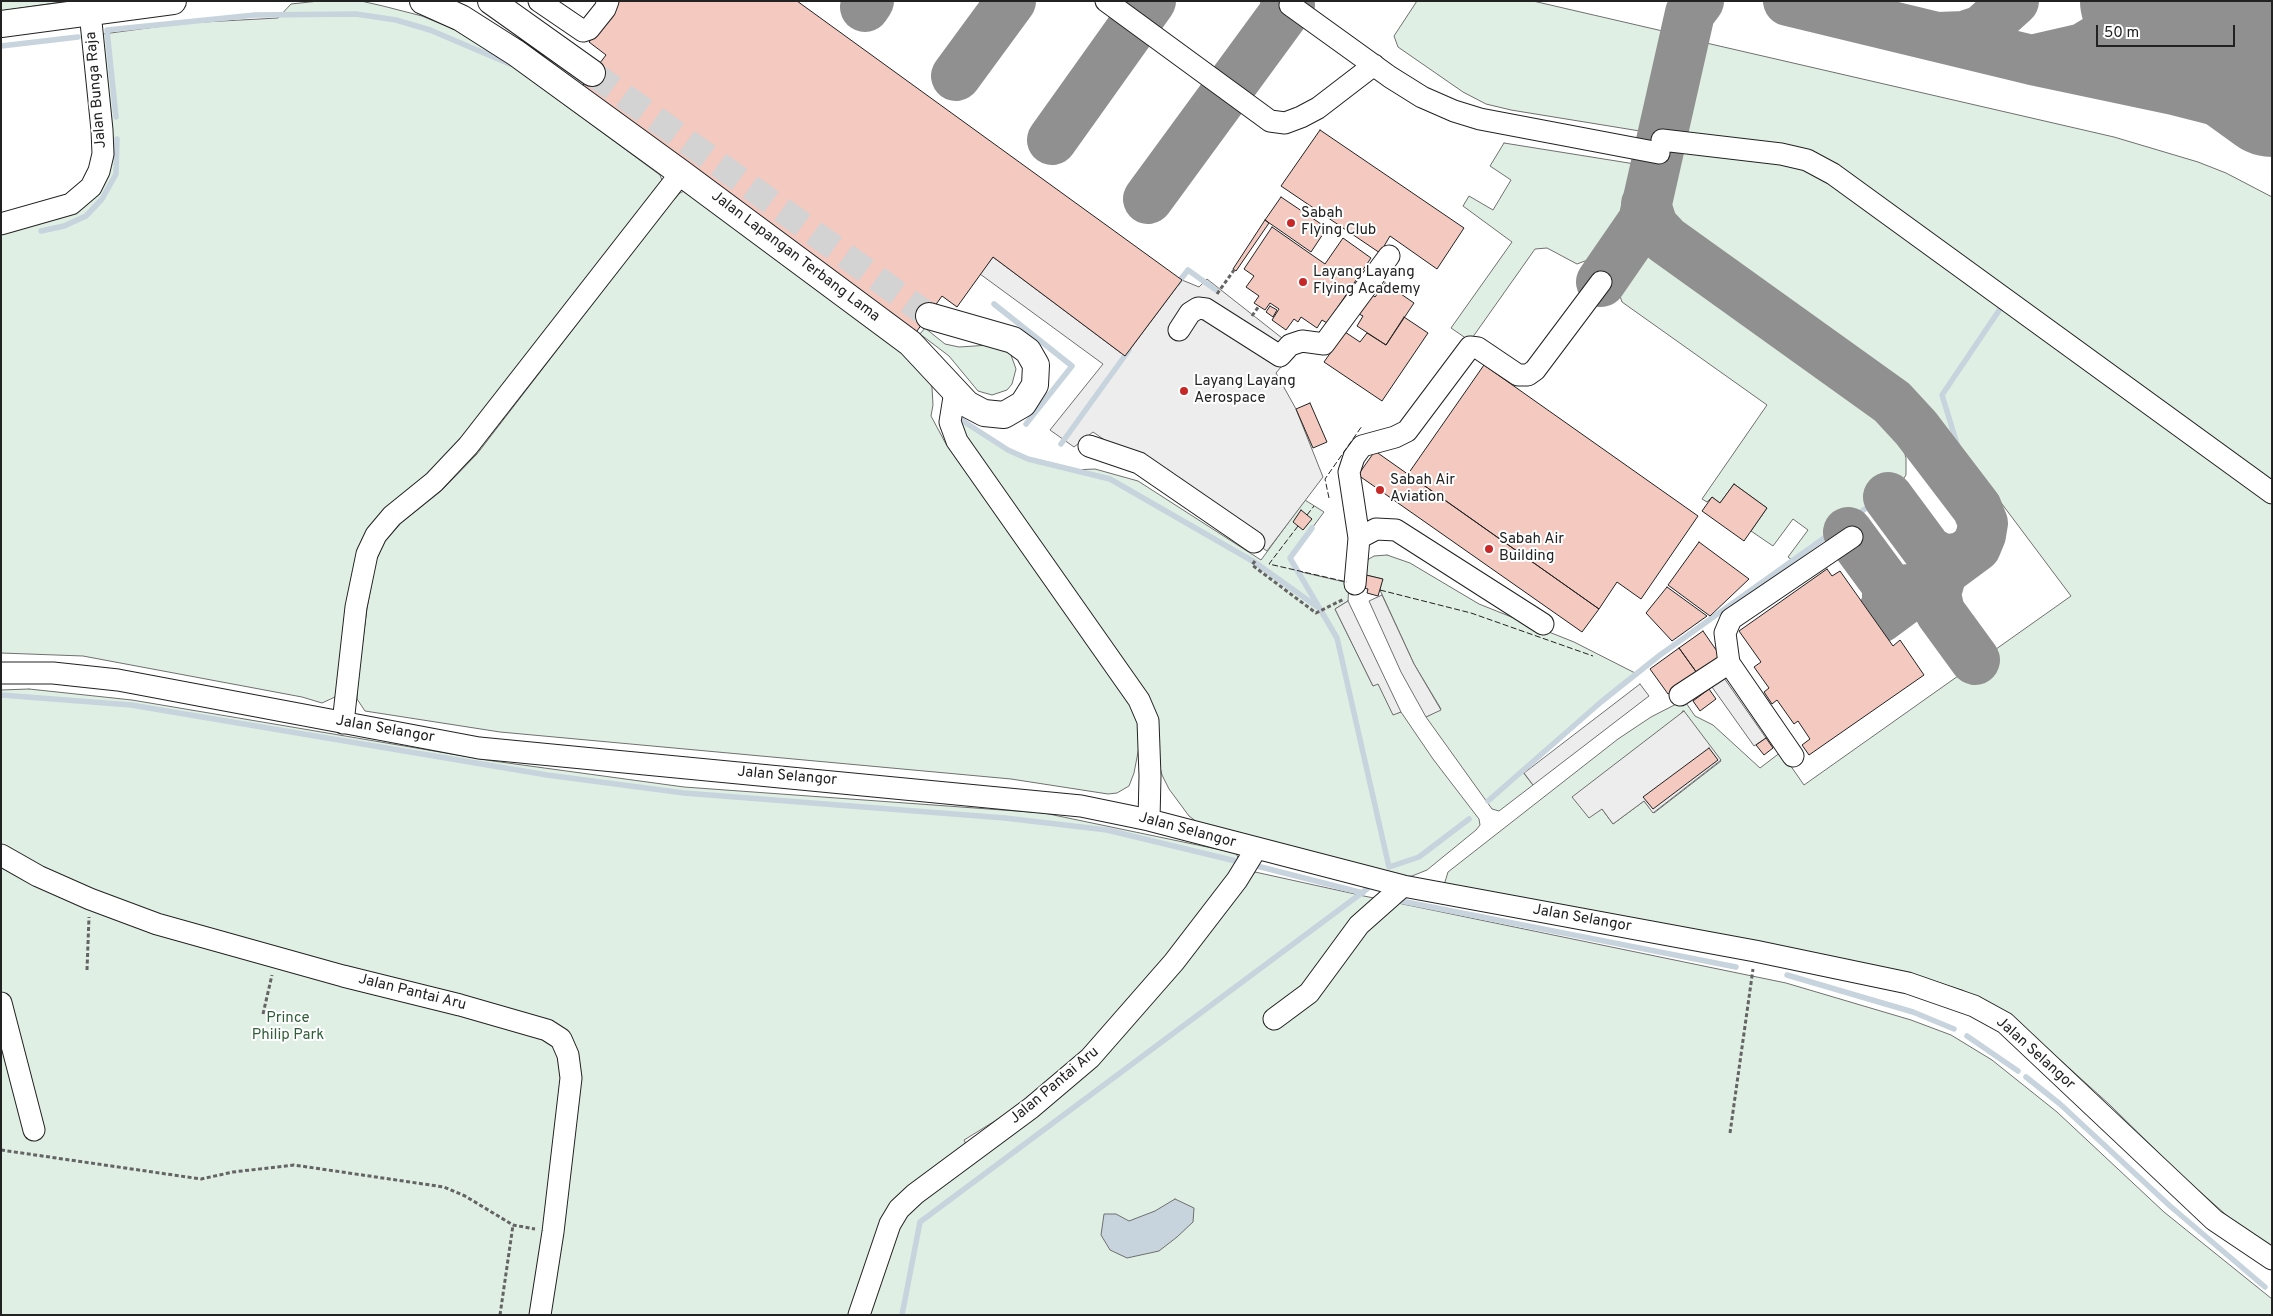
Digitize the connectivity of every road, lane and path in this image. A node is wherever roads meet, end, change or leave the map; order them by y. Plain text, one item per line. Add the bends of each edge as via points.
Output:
1 (173, 1) edge
2 (423, 1) edge
3 (491, 1) edge
4 (539, 1) edge
5 (608, 1) edge
6 (1106, 1) edge
7 (1290, 5) dead end
8 (90, 12) junction
9 (1, 24) edge
10 (1374, 65) junction
11 (592, 72) tunnel mouth
12 (681, 173) junction
13 (1, 224) edge
14 (1389, 256) dead end
15 (1234, 270) dead end
16 (1601, 282) dead end
17 (1206, 309) junction
18 (928, 316) tunnel mouth
19 (1179, 330) dead end
20 (955, 391) junction
21 (1089, 446) dead end
22 (2272, 493) edge
23 (1852, 537) dead end
24 (1359, 538) junction
25 (1254, 542) dead end
26 (1252, 565) dead end
27 (1352, 590) joint
28 (1543, 624) dead end
29 (1729, 663) junction
30 (1, 673) edge
31 (1680, 695) dead end
32 (344, 723) junction
33 (1793, 756) dead end
34 (1149, 820) junction
35 (1256, 849) junction
36 (1, 854) edge
37 (1402, 886) junction
38 (90, 899) junction
39 (1755, 951) junction
40 (276, 957) junction
41 (87, 970) dead end
42 (1, 1004) edge
43 (263, 1014) dead end
44 (1274, 1019) dead end
45 (34, 1130) dead end
46 (1730, 1133) dead end
47 (1, 1150) edge
48 (513, 1225) junction
49 (553, 1232) junction
50 (2272, 1259) edge
51 (500, 1315) edge
52 (540, 1315) edge
53 (859, 1315) edge

1 - 8 main road
2 - 12 main road, Jalan Lapangan Terbang Lama via 461,18 516,54
3 - 11 main road
4 - 5 street via 583,31 589,29
6 - 10 street via 1270,122 1286,123 1318,108
7 - 10 street
8 - 9 main road
8 - 13 street, Jalan Bunga Raja via 102,130 100,172 92,187 71,204
10 - 22 street via 1422,96 1480,119 1661,147 1781,154 1806,160 1833,174
12 - 20 main road, Jalan Lapangan Terbang Lama via 910,343
12 - 32 street via 468,446 434,482 392,516 376,535 367,554 356,607
14 - 17 street via 1324,344 1302,342 1290,345 1280,356
15 - 17 path
16 - 24 street via 1528,375 1518,375 1478,348 1470,347 1407,431 1362,446 1349,472
17 - 19 street via 1198,308 1190,313
18 - 20 main road, Jalan Lapangan Terbang Lama via 1013,340 1028,351 1036,365 1035,385 1023,404 1004,415 984,413 967,404
20 - 34 street via 950,422 957,441 1139,700 1148,721
21 - 25 street via 1139,463
23 - 29 street via 1731,620 1725,633
24 - 27 street
24 - 28 street via 1376,529 1396,530
26 - 27 path via 1316,613
29 - 31 street
29 - 33 street
30 - 32 street, Jalan Selangor via 53,673 118,680
32 - 34 street, Jalan Selangor via 479,748 1013,797
34 - 35 street, Jalan Selangor
35 - 37 street, Jalan Selangor
35 - 53 street, Jalan Pantai Aru via 1237,880 1174,962 1090,1058 1031,1108 915,1194 899,1210 890,1224
36 - 38 street, Jalan Pantai Aru via 38,876
37 - 39 street, Jalan Selangor
37 - 44 street via 1359,925 1309,993
38 - 40 street, Jalan Pantai Aru via 157,924
38 - 41 path
39 - 46 path
39 - 50 street, Jalan Selangor via 1908,983 1974,1006 2005,1023 2214,1220
40 - 43 path
40 - 49 street, Jalan Pantai Aru via 527,1024 547,1030 561,1039 568,1055 571,1078
42 - 45 street
47 - 48 path via 201,1179 294,1165 444,1187 466,1196
48 - 49 path
48 - 51 path
49 - 52 street, Jalan Pantai Aru

